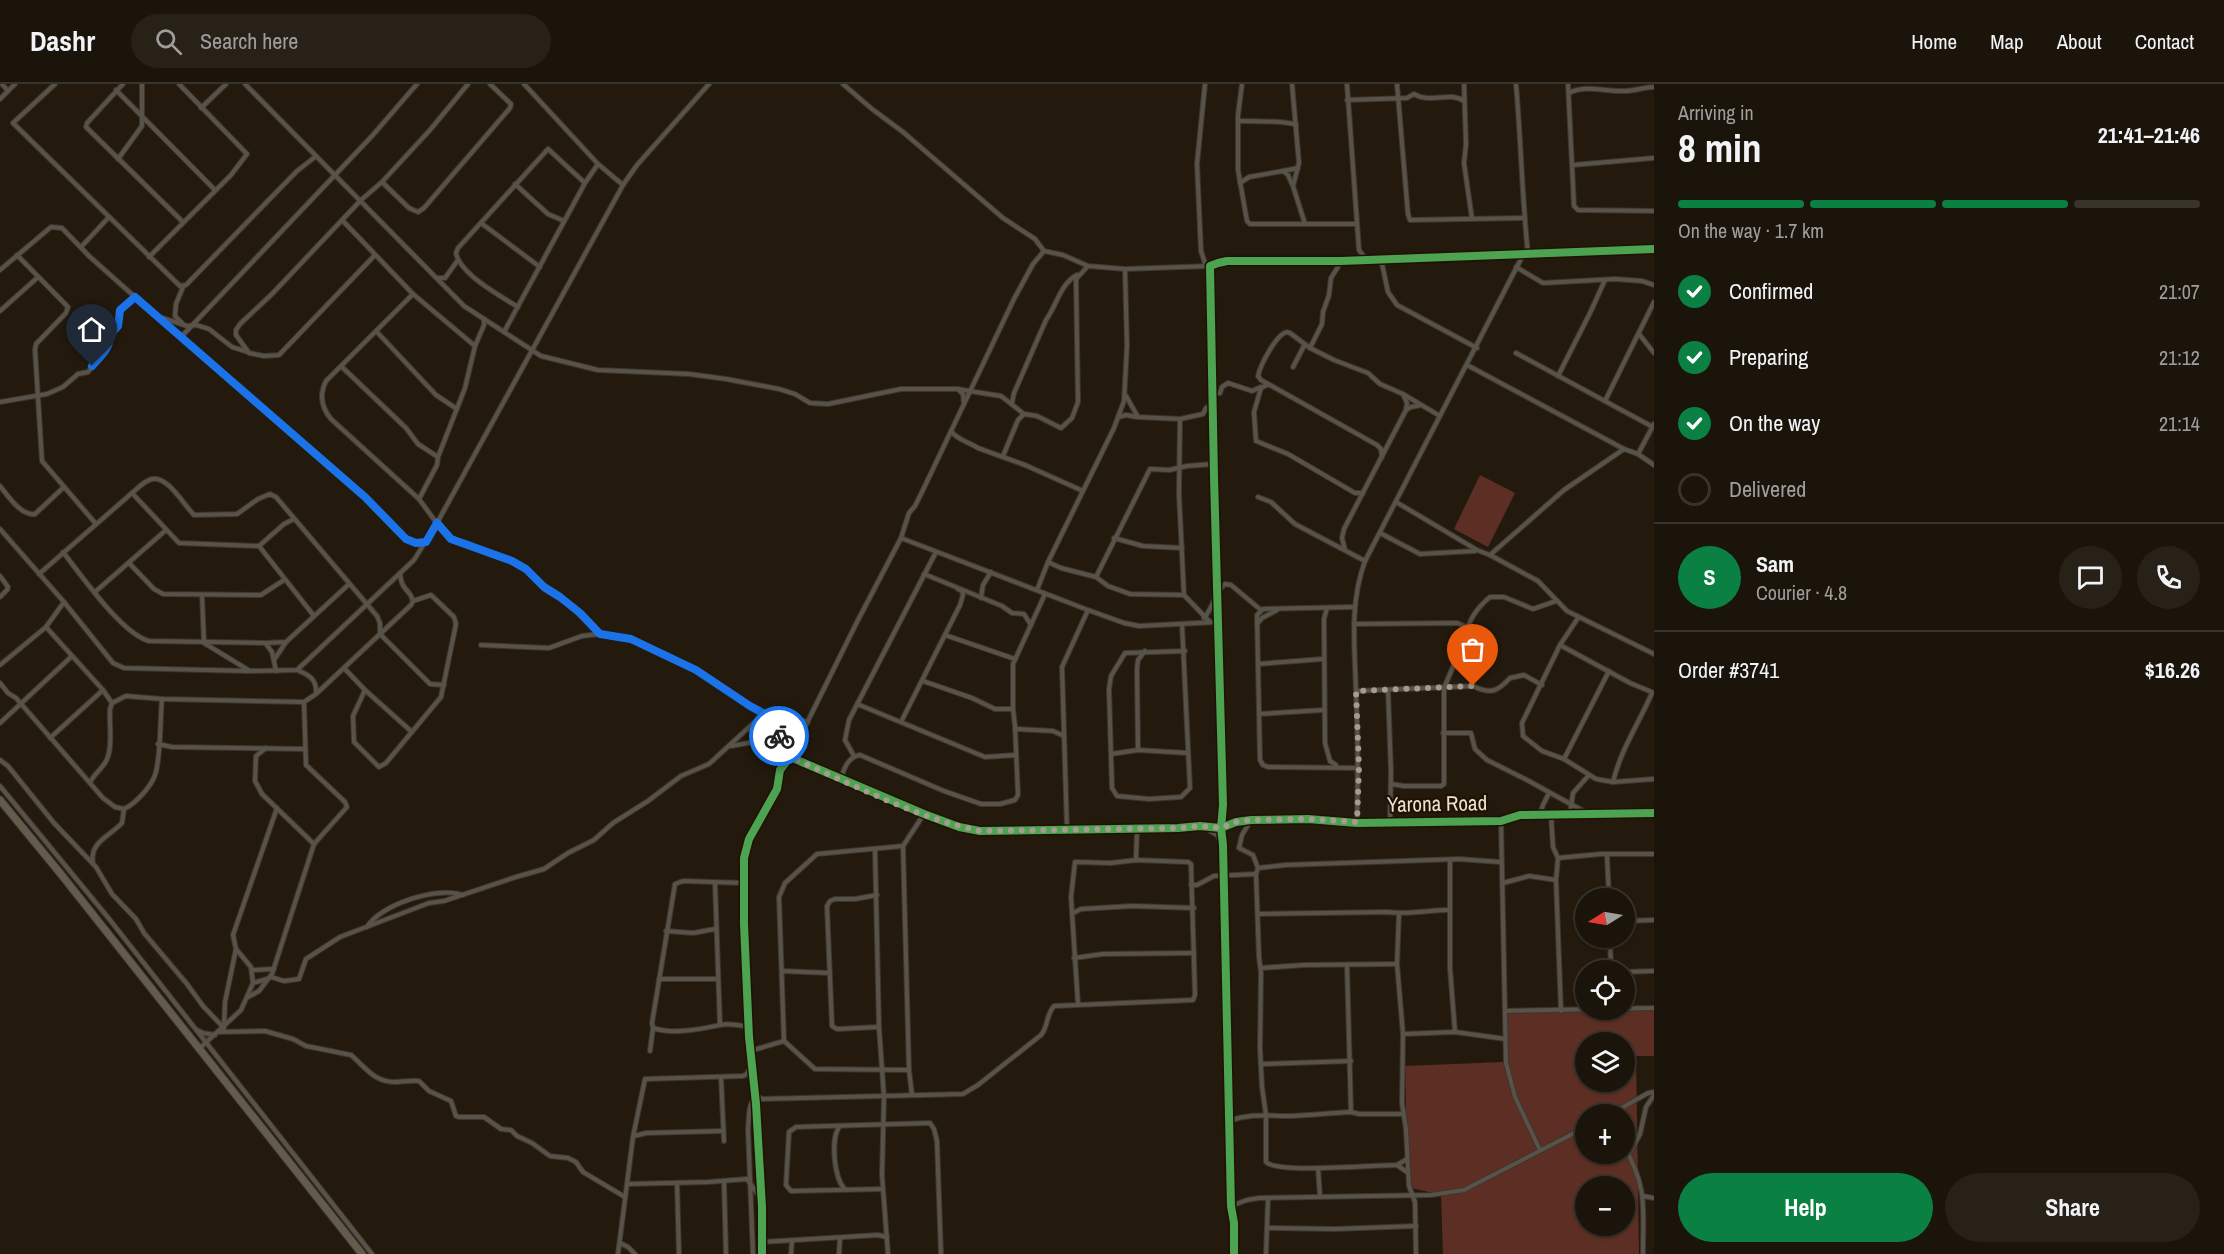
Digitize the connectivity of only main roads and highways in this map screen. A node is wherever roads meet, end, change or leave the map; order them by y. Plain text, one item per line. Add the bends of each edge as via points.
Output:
1 (0, 800) edge
2 (362, 1254) edge

1 - 2 highway

